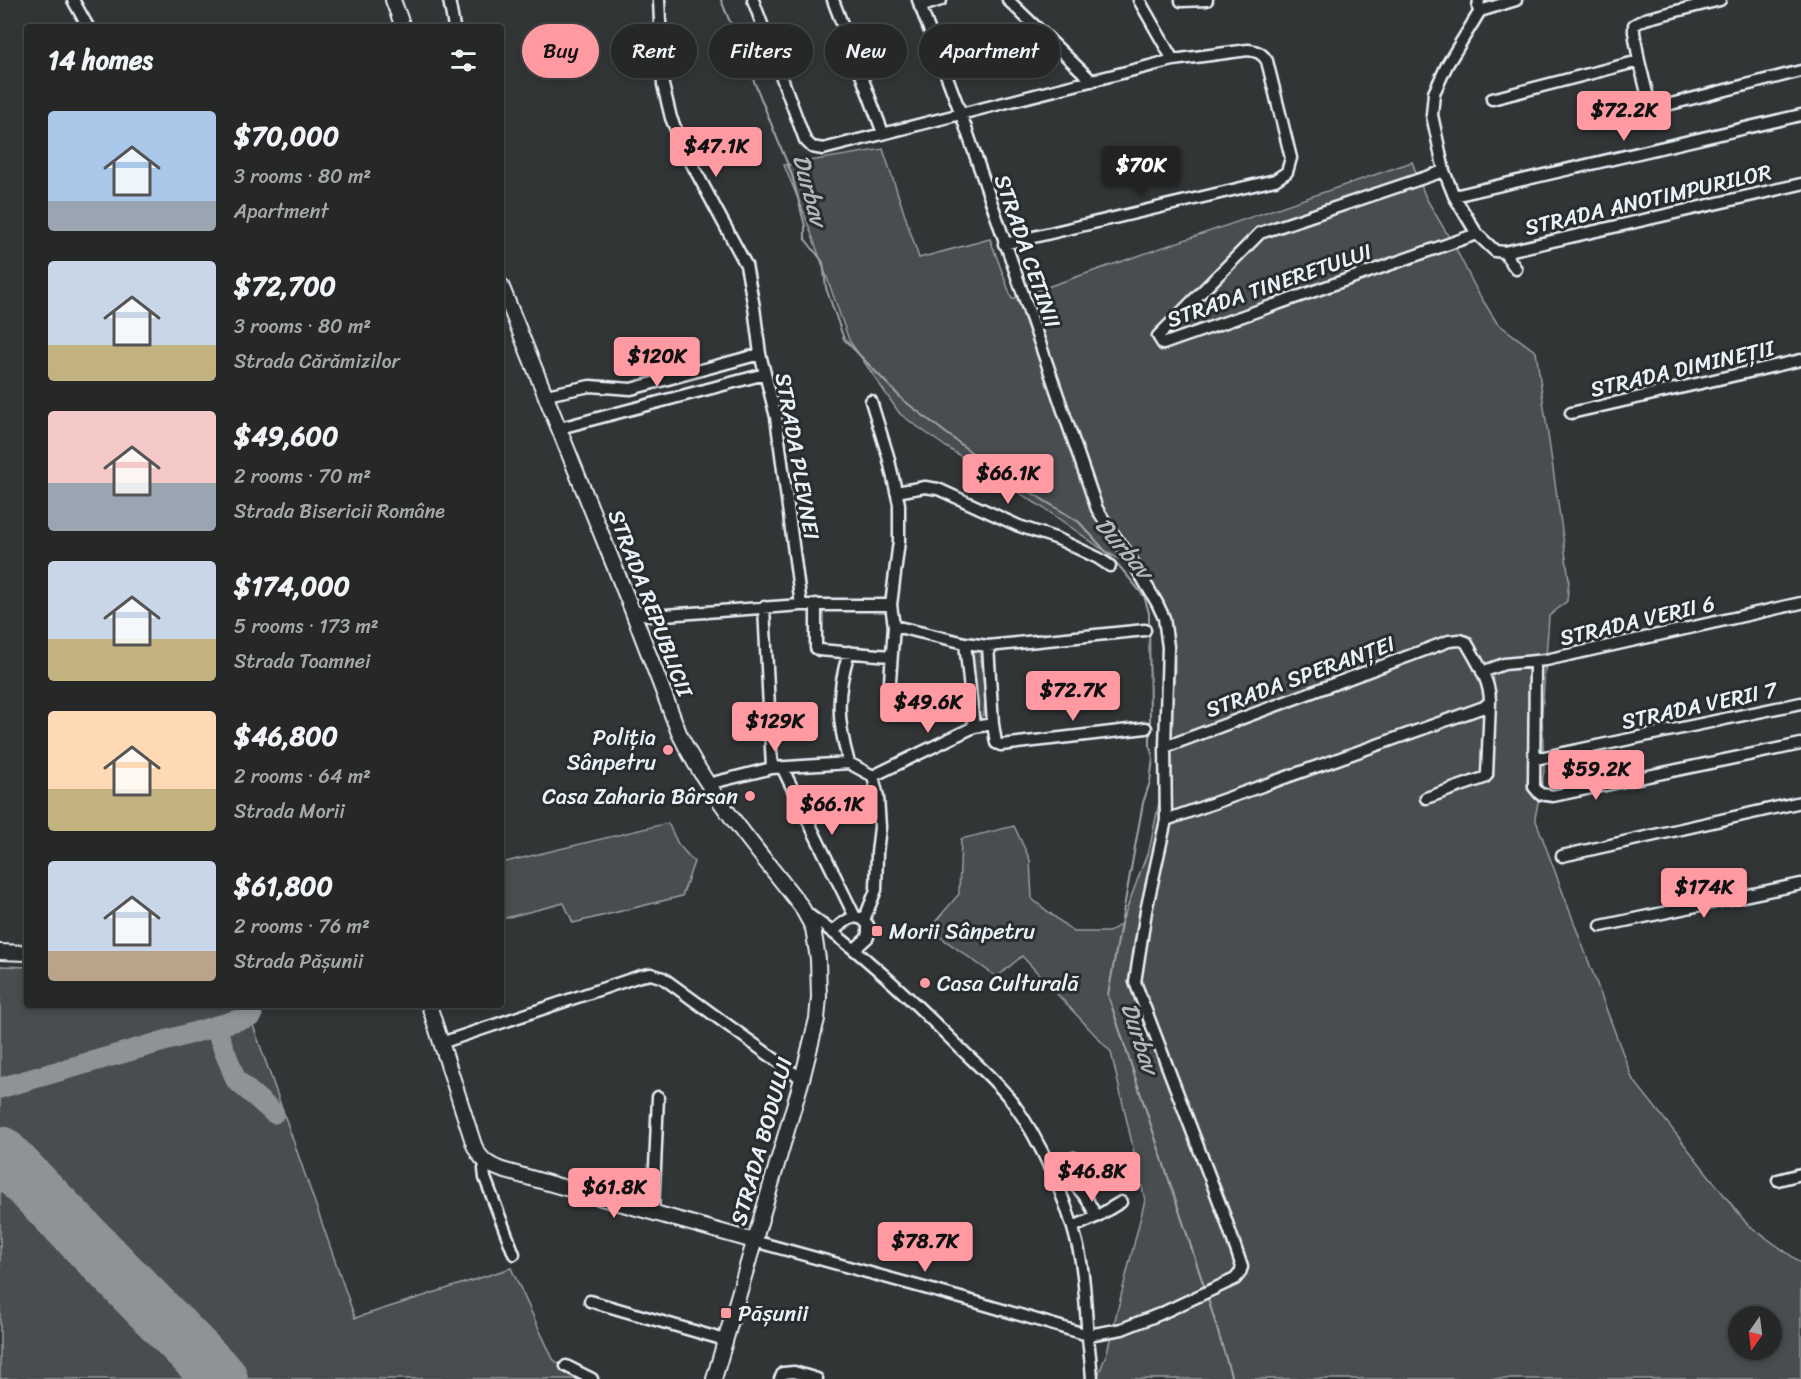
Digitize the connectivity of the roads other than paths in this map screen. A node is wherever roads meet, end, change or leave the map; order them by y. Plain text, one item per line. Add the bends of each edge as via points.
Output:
1 (73, 0) edge
2 (393, 0) edge
3 (449, 0) edge
4 (659, 0) edge
5 (753, 0) edge
6 (833, 0) edge
7 (941, 0) edge
8 (1008, 0) edge
9 (1139, 0) edge
10 (1207, 0) edge
11 (1516, 0) edge
12 (1720, 0) edge
13 (1181, 1) edge
14 (919, 3) edge
15 (1479, 6) edge
16 (86, 24) edge
17 (402, 24) edge
18 (453, 24) edge
19 (1173, 60) junction
20 (1639, 61) junction
21 (1801, 71) edge
22 (1092, 81) junction
23 (1492, 99) dead end
24 (961, 114) junction
25 (1801, 115) edge
26 (883, 133) junction
27 (1444, 171) junction
28 (1801, 184) edge
29 (1454, 196) junction
30 (1477, 234) junction
31 (1004, 244) junction
32 (1504, 252) junction
33 (1516, 269) dead end
34 (504, 292) edge
35 (760, 354) junction
36 (1801, 360) edge
37 (765, 374) junction
38 (546, 395) junction
39 (871, 401) dead end
40 (1571, 413) dead end
41 (560, 428) junction
42 (896, 492) junction
43 (1110, 566) dead end
44 (1801, 603) edge
45 (816, 604) junction
46 (801, 605) junction
47 (891, 605) junction
48 (764, 607) junction
49 (632, 610) junction
50 (651, 616) junction
51 (894, 626) junction
52 (639, 629) junction
53 (1145, 630) dead end
54 (965, 644) junction
55 (988, 646) junction
56 (849, 652) junction
57 (890, 656) junction
58 (1535, 662) junction
59 (1482, 672) junction
60 (890, 681) dead end
61 (1490, 701) junction
62 (1801, 703) edge
63 (993, 724) junction
64 (974, 726) junction
65 (1146, 728) dead end
66 (1801, 744) edge
67 (1165, 747) junction
68 (1535, 759) junction
69 (849, 763) junction
70 (777, 767) junction
71 (873, 776) junction
72 (708, 784) junction
73 (1426, 798) dead end
74 (1801, 802) edge
75 (1166, 820) junction
76 (1562, 856) dead end
77 (1801, 884) edge
78 (805, 912) joint
79 (860, 918) junction
80 (1601, 926) dead end
81 (824, 928) junction
82 (855, 949) junction
83 (0, 952) edge
84 (24, 953) edge
85 (430, 1008) edge
86 (441, 1043) junction
87 (802, 1079) junction
88 (658, 1097) dead end
89 (1074, 1158) dead end
90 (486, 1163) junction
91 (1049, 1167) junction
92 (1801, 1174) edge
93 (1778, 1180) dead end
94 (1121, 1202) dead end
95 (653, 1214) junction
96 (1096, 1216) junction
97 (1073, 1227) junction
98 (754, 1241) junction
99 (514, 1254) dead end
100 (590, 1301) dead end
101 (1088, 1335) junction
102 (725, 1340) junction
103 (566, 1366) dead end
104 (717, 1378) edge
105 (592, 1379) edge
106 (780, 1379) edge
107 (817, 1379) edge
108 (1092, 1379) edge

1 - 16 street
2 - 17 main road
3 - 18 street
4 - 35 street via 663,85 668,106 686,153 746,265
5 - 26 street via 805,140 812,147 823,149
6 - 26 street
7 - 14 street, STRADA CETINII
8 - 22 street
9 - 19 street
10 - 13 street
11 - 15 street
12 - 20 street via 1634,25
14 - 24 street, STRADA CETINII
15 - 27 street via 1434,93 1432,115
19 - 22 street
19 - 31 street via 1248,51 1263,54 1291,158 1287,172 1275,180
20 - 21 street via 1651,109
20 - 23 street
22 - 24 street
24 - 26 street
24 - 31 street, STRADA CETINII
25 - 29 street, STRADA ANOTIMPURILOR
27 - 29 street
27 - 30 street, STRADA TINERETULUI via 1260,233 1158,336 1163,344
28 - 32 street, STRADA ANOTIMPURILOR
29 - 30 street
30 - 32 street via 1495,251
31 - 67 street, STRADA CETINII via 1097,509 1164,618 1168,647
32 - 33 street
34 - 38 main road, STRADA REPUBLICII
35 - 37 street, STRADA PLEVNEI
35 - 38 street, STRADA PLEVNEI via 631,389 590,386
36 - 40 street, STRADA DIMINEȚII
37 - 41 street
37 - 46 street, STRADA PLEVNEI via 778,427
38 - 41 main road, STRADA REPUBLICII
39 - 42 street
41 - 49 main road, STRADA REPUBLICII
42 - 43 street via 938,489 1058,539
42 - 47 street via 899,541
44 - 58 street, STRADA VERII 6
45 - 46 street
45 - 47 street
45 - 56 street via 816,648
46 - 48 street
47 - 51 street
48 - 50 street
48 - 70 street
49 - 50 street
49 - 52 main road, STRADA REPUBLICII
50 - 52 street
51 - 54 street
51 - 57 street
52 - 72 main road, STRADA REPUBLICII via 679,733
53 - 55 street
54 - 55 street
54 - 64 street
55 - 63 street
56 - 57 street
56 - 69 street via 839,701
57 - 60 street
58 - 59 street, STRADA VERII 6 via 1504,664
58 - 68 street
59 - 61 street
59 - 67 street, STRADA SPERANȚEI via 1466,642 1449,641
61 - 73 street via 1487,775
61 - 75 street via 1484,707
62 - 68 street, STRADA VERII 7
63 - 64 street
63 - 65 street via 994,741 1001,744
64 - 71 street
66 - 68 street via 1553,796 1540,794 1534,787
67 - 75 street, STRADA CETINII
69 - 70 street
69 - 71 street
70 - 72 street
70 - 79 street
71 - 79 street via 880,827 876,890
72 - 78 main road, STRADA REPUBLICII
74 - 76 street
75 - 101 street, STRADA CETINII via 1135,982 1242,1267 1235,1278 1160,1314 1122,1329
77 - 80 street
78 - 81 main road, STRADA BODULUI
79 - 81 street
79 - 82 street via 868,925 868,937
81 - 82 street
81 - 87 main road, STRADA BODULUI via 818,959 817,1019
82 - 91 street via 1012,1101
83 - 84 main road
85 - 86 main road
86 - 87 street via 651,974 663,978
86 - 90 main road via 477,1153
87 - 98 main road, STRADA BODULUI
88 - 95 street
89 - 91 street
90 - 95 main road
90 - 99 street via 485,1178
91 - 96 street via 1081,1189
91 - 97 street
92 - 93 street
94 - 96 street
95 - 98 main road
96 - 97 street
97 - 101 street via 1082,1265
98 - 101 street
98 - 102 main road, STRADA BODULUI
100 - 102 street
101 - 108 street
102 - 104 main road, STRADA BODULUI
103 - 105 street
106 - 107 street via 783,1373 794,1372

